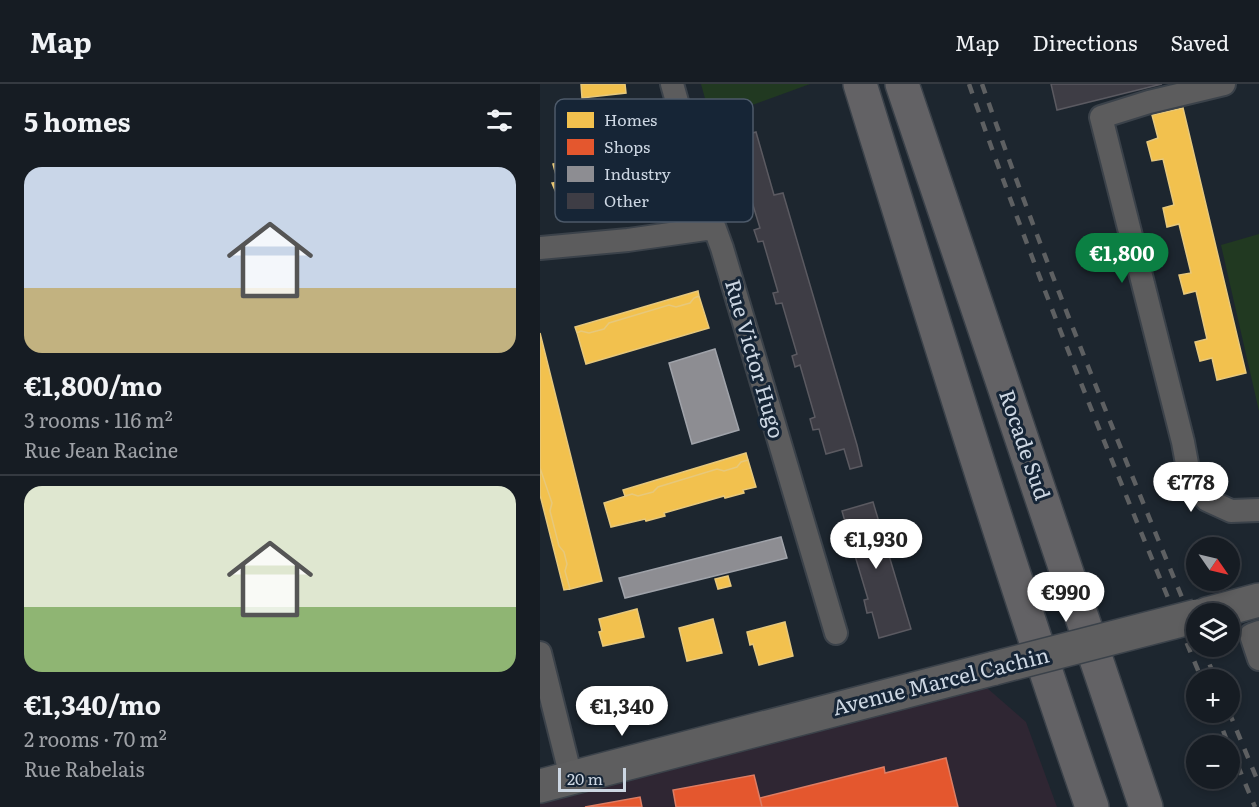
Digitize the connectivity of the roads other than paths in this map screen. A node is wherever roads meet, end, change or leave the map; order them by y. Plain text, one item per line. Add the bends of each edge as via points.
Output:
1 (672, 84) edge
2 (860, 84) edge
3 (902, 84) edge
4 (1224, 84) edge
5 (676, 99) edge
6 (711, 222) edge
7 (713, 228) junction
8 (540, 248) edge
9 (1259, 510) edge
10 (1254, 612) edge
11 (1186, 619) edge
12 (836, 633) dead end
13 (540, 653) edge
14 (1259, 659) edge
15 (555, 782) edge
16 (1092, 807) edge
17 (1146, 807) edge

1 - 5 street, Rue Victor Hugo
2 - 16 highway via 987,491
3 - 17 highway, Rocade Sud
4 - 9 street via 1101,117 1190,480 1206,500 1231,511
6 - 7 street, Rue Victor Hugo
7 - 8 street
7 - 12 street, Rue Victor Hugo
10 - 14 street via 1251,635
11 - 15 street, Avenue Marcel Cachin, bridge
13 - 15 street

